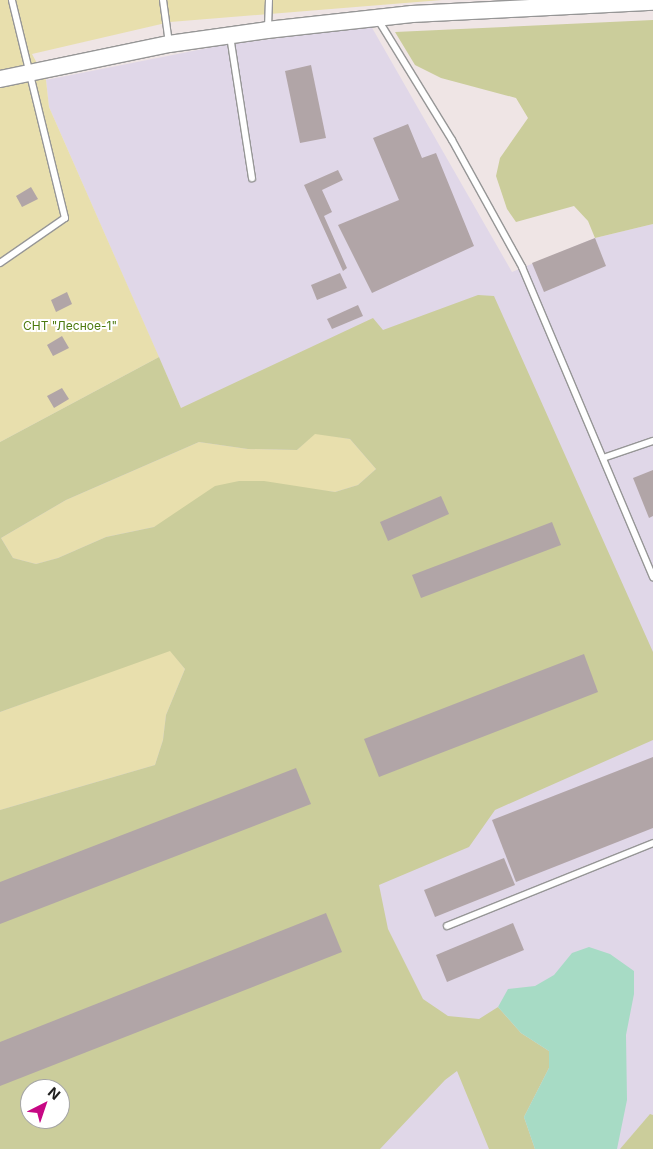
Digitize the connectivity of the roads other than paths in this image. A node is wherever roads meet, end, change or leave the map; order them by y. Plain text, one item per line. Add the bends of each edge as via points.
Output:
1 (12, 0) edge
2 (163, 0) edge
3 (269, 0) edge
4 (653, 2) edge
5 (376, 17) junction
6 (268, 30) junction
7 (230, 35) junction
8 (169, 44) junction
9 (32, 72) junction
10 (0, 79) edge
11 (252, 178) dead end
12 (0, 263) edge
13 (653, 441) edge
14 (603, 458) junction
15 (653, 577) edge
16 (653, 842) edge
17 (447, 926) dead end

1 - 9 lane
2 - 8 lane
3 - 6 lane
4 - 5 street
5 - 6 street
5 - 14 lane via 452,140 522,267
6 - 7 street
7 - 8 street
7 - 11 lane
8 - 9 street
9 - 10 street
9 - 12 lane via 65,218
13 - 14 lane
14 - 15 lane
16 - 17 lane

